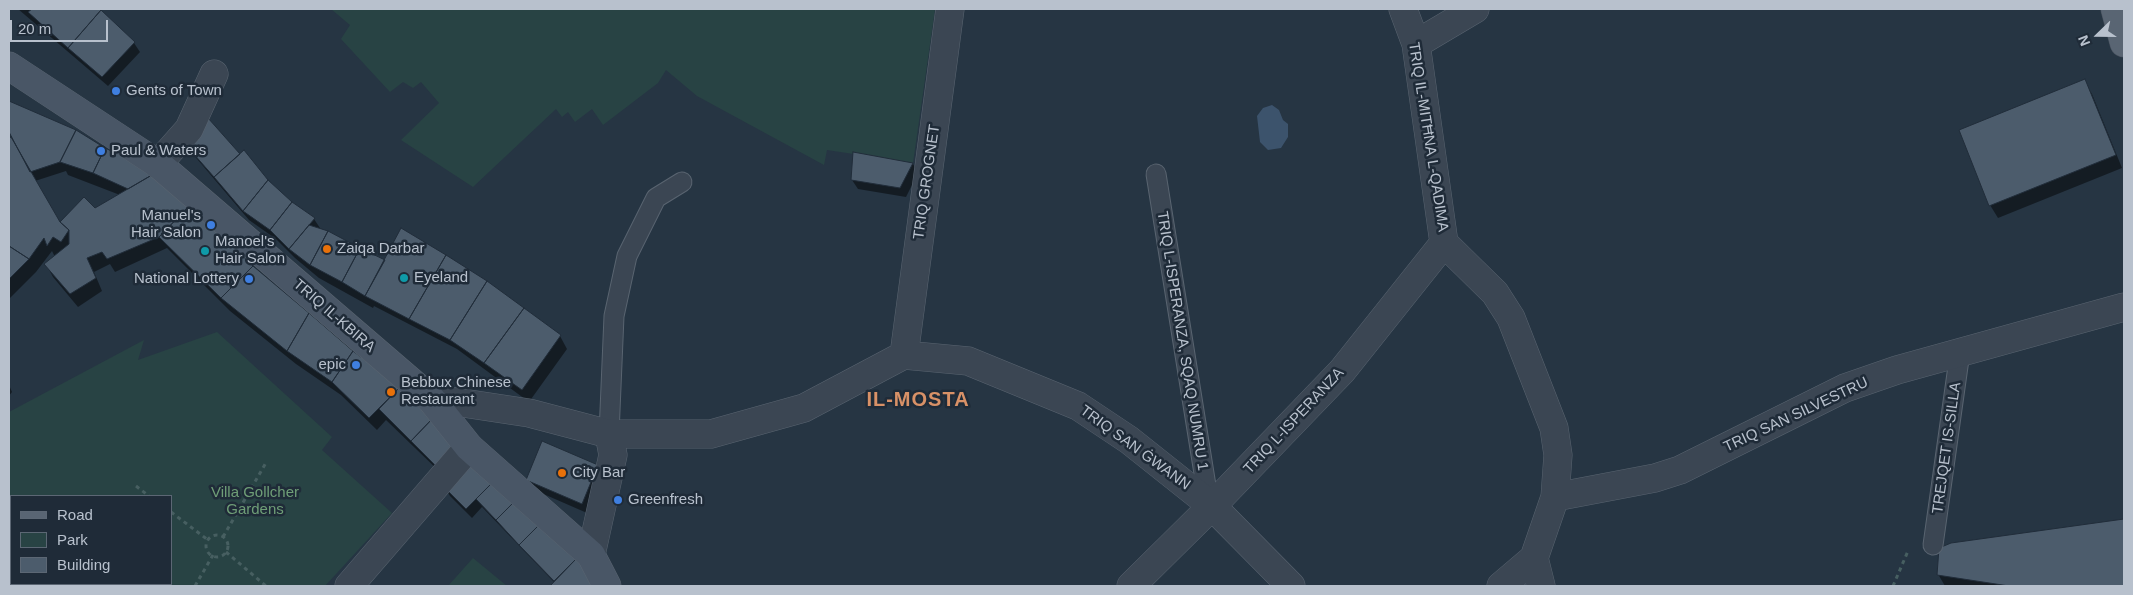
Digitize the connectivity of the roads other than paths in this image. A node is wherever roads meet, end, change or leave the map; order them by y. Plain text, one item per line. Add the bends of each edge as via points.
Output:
1 (950, 9) edge
2 (1403, 9) edge
3 (1475, 9) edge
4 (2115, 9) edge
5 (2121, 9) edge
6 (2124, 13) edge
7 (2124, 43) edge
8 (1416, 44) junction
9 (9, 66) edge
10 (214, 74) dead end
11 (158, 164) junction
12 (1156, 174) dead end
13 (682, 182) dead end
14 (1444, 243) junction
15 (2124, 307) edge
16 (1960, 352) junction
17 (904, 355) junction
18 (430, 398) junction
19 (609, 434) junction
20 (469, 447) junction
21 (1555, 497) junction
22 (1212, 506) junction
23 (1933, 545) dead end
24 (591, 554) junction
25 (1534, 558) junction
26 (349, 586) edge
27 (607, 586) edge
28 (1131, 586) edge
29 (1291, 586) edge
30 (1502, 586) edge
31 (1541, 586) edge

1 - 17 street, TRIQ GROGNET
2 - 8 street, TRIQ IL-MITĦNA L-QADIMA
3 - 8 street
4 - 7 main road
5 - 6 main road
8 - 14 street, TRIQ IL-MITĦNA L-QADIMA
9 - 11 main road, TRIQ IL-KBIRA
10 - 11 street via 189,129
11 - 18 main road, TRIQ IL-KBIRA
12 - 22 lane, TRIQ L-ISPERANZA, SQAQ NUMRU 1 via 1207,492
13 - 19 lane via 656,198 627,256 614,316
14 - 21 street, TRIQ IL-MITĦNA L-QADIMA via 1495,293 1511,318 1554,428 1558,455
14 - 22 street, TRIQ L-ISPERANZA via 1342,371
15 - 16 street, TRIQ SAN SILVESTRU
16 - 21 street, TRIQ SAN SILVESTRU via 1845,388 1680,470 1655,478
16 - 23 lane, TREJQET IS-SILLA
17 - 19 street via 804,408 720,432
17 - 22 street, TRIQ SAN ĠWANN via 968,361 1078,406 1129,440
18 - 19 street via 529,413
18 - 20 main road, TRIQ IL-KBIRA
19 - 24 street via 613,455
20 - 24 main road, TRIQ IL-KBIRA
20 - 26 street
21 - 25 street, TRIQ IL-MITĦNA L-QADIMA
22 - 28 street, TRIQ L-ISPERANZA
22 - 29 street, TRIQ SAN ĠWANN
24 - 27 main road, TRIQ IL-KBIRA
25 - 30 street
25 - 31 street

